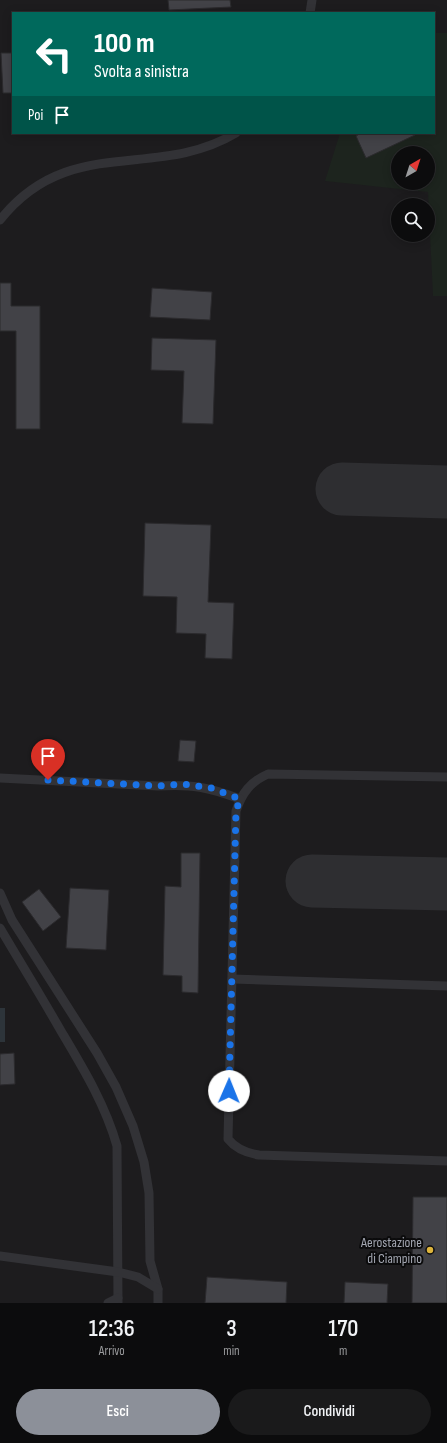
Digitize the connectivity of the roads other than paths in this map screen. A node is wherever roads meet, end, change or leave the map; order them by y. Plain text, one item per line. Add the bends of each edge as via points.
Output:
1 (312, 0) edge
2 (310, 12) edge
3 (234, 134) edge
4 (0, 220) edge
5 (447, 777) edge
6 (0, 778) edge
7 (240, 799) junction
8 (0, 893) edge
9 (0, 928) edge
10 (232, 979) junction
11 (447, 986) edge
12 (447, 1161) edge
13 (0, 1256) edge
14 (118, 1272) junction
15 (158, 1290) junction
16 (118, 1301) edge
17 (108, 1303) edge
18 (158, 1303) edge

1 - 2 lane
3 - 4 lane via 223,141 189,152 106,162 64,172 25,194
5 - 7 lane via 268,774 248,785
6 - 7 lane via 158,786 183,784 211,788
7 - 10 lane via 236,811
8 - 15 lane via 12,920 116,1087 133,1126 144,1162 148,1192 150,1261
9 - 14 lane via 102,1102 110,1122 117,1146
10 - 11 lane
10 - 12 lane via 228,1139 232,1144 248,1153 259,1155
13 - 14 lane
14 - 15 lane via 138,1277
14 - 16 lane
15 - 18 lane
16 - 17 lane

